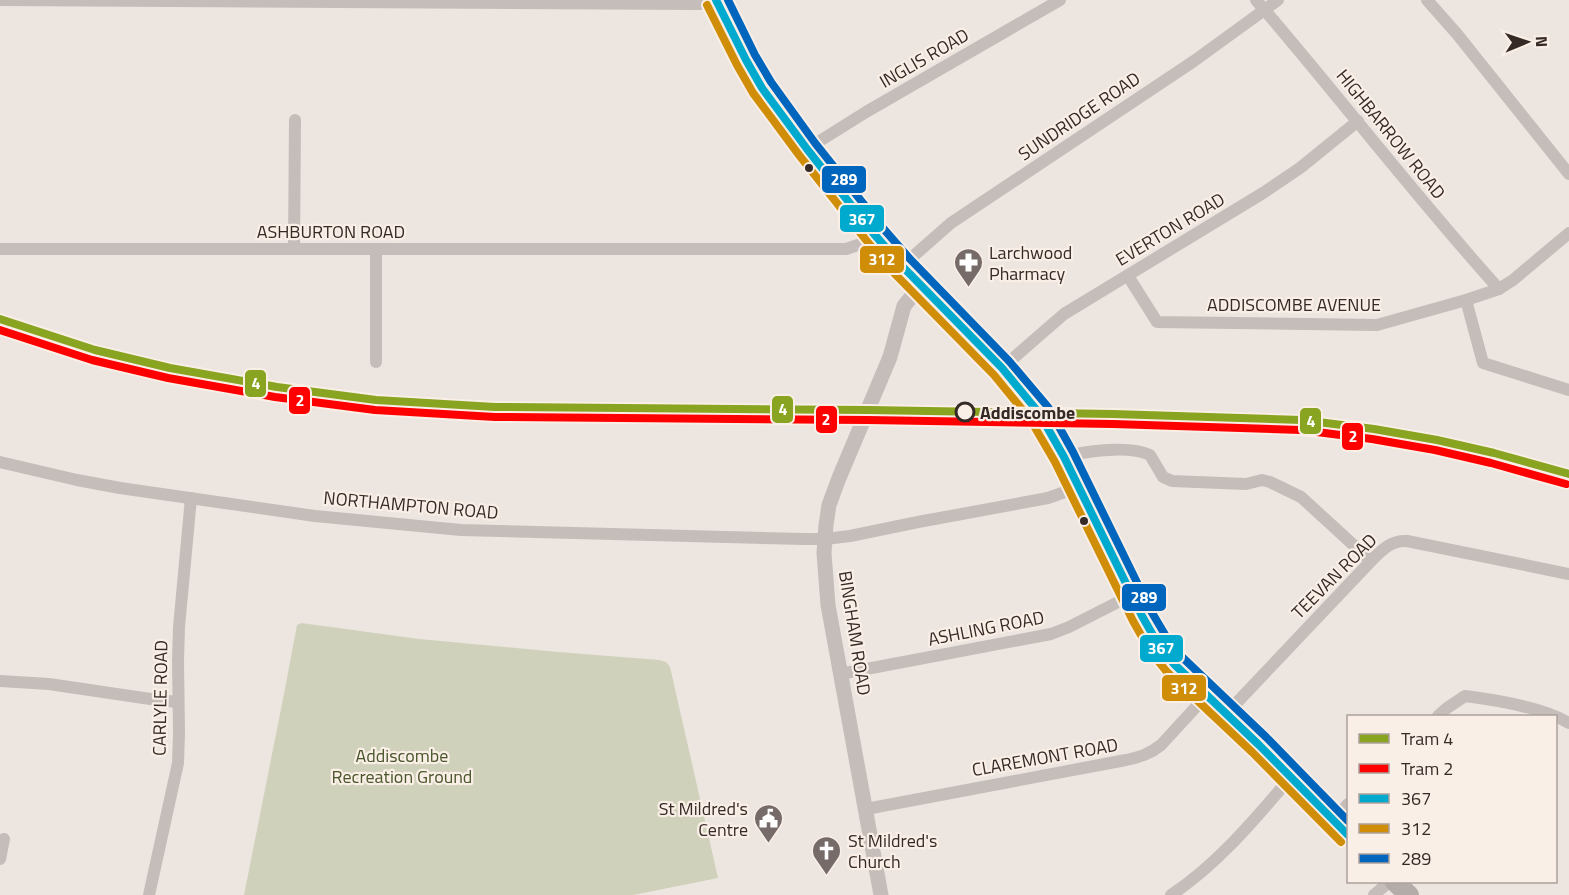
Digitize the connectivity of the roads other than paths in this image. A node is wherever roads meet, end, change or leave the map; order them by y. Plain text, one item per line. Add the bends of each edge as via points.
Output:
1 (0, 0) edge
2 (710, 0) edge
3 (716, 0) edge
4 (1060, 0) edge
5 (1256, 0) edge
6 (1278, 0) edge
7 (1427, 0) edge
8 (371, 1) edge
9 (1265, 10) junction
10 (295, 120) dead end
11 (1358, 121) junction
12 (807, 149) junction
13 (1569, 174) edge
14 (1569, 233) edge
15 (874, 234) junction
16 (0, 249) edge
17 (294, 249) junction
18 (376, 250) junction
19 (902, 266) junction
20 (1128, 276) junction
21 (921, 285) junction
22 (1499, 289) junction
23 (1466, 300) junction
24 (376, 362) dead end
25 (1002, 368) junction
26 (1569, 390) edge
27 (1064, 457) junction
28 (0, 462) edge
29 (1079, 488) junction
30 (191, 498) junction
31 (825, 539) junction
32 (1371, 561) junction
33 (1569, 574) edge
34 (1132, 595) junction
35 (840, 674) junction
36 (0, 681) edge
37 (1206, 696) junction
38 (178, 702) junction
39 (1226, 714) junction
40 (1440, 715) edge
41 (1554, 715) edge
42 (1292, 777) junction
43 (1347, 805) edge
44 (866, 808) junction
45 (1333, 820) junction
46 (1347, 834) edge
47 (4, 839) dead end
48 (0, 859) edge
49 (1388, 883) edge
50 (1396, 883) edge
51 (149, 895) edge
52 (881, 895) edge
53 (1171, 895) edge
54 (1374, 895) edge
55 (1409, 895) edge

1 - 8 street
2 - 8 street via 700,4
3 - 12 main road via 762,88
4 - 12 street, INGLIS ROAD
5 - 9 street, HIGHBARROW ROAD
6 - 9 street, SUNDRIDGE ROAD
7 - 13 street
9 - 11 street, HIGHBARROW ROAD
9 - 19 street, SUNDRIDGE ROAD via 951,224
10 - 17 street
11 - 20 street, EVERTON ROAD via 1263,193
11 - 22 street, HIGHBARROW ROAD
12 - 15 main road
14 - 22 street, ADDISCOMBE AVENUE
15 - 18 street, ASHBURTON ROAD via 864,243 846,249
15 - 19 main road
16 - 17 street, ASHBURTON ROAD
17 - 18 street, ASHBURTON ROAD
18 - 24 street
19 - 21 main road
20 - 23 street, ADDISCOMBE AVENUE via 1157,322 1377,326
20 - 25 street, EVERTON ROAD via 1064,314
21 - 25 main road
21 - 31 street, BINGHAM ROAD via 904,306 890,357 829,505
22 - 23 street, ADDISCOMBE AVENUE
23 - 26 street via 1483,363
25 - 27 main road via 1039,413
27 - 29 main road
27 - 32 street via 1089,451 1139,451 1153,458 1163,477 1172,481 1270,482 1301,497
28 - 30 street, NORTHAMPTON ROAD via 105,486
29 - 31 street, NORTHAMPTON ROAD via 1048,498
29 - 34 main road
30 - 31 street, NORTHAMPTON ROAD via 442,529
30 - 38 street, CARLYLE ROAD via 179,627
31 - 35 street, BINGHAM ROAD via 827,598
32 - 33 street, TEEVAN ROAD via 1390,544 1407,541
32 - 39 street, TEEVAN ROAD
34 - 35 street, ASHLING ROAD via 1051,634
34 - 37 main road via 1163,652
35 - 44 street, BINGHAM ROAD
36 - 38 street
37 - 39 main road
37 - 44 street, CLAREMONT ROAD via 1161,745 1143,756
38 - 51 street, CARLYLE ROAD via 176,777
39 - 42 main road
40 - 41 street via 1465,696
42 - 45 main road
42 - 53 street via 1225,850
43 - 45 street
44 - 52 street, BINGHAM ROAD
45 - 46 main road
47 - 48 street
49 - 54 street
50 - 55 main road

